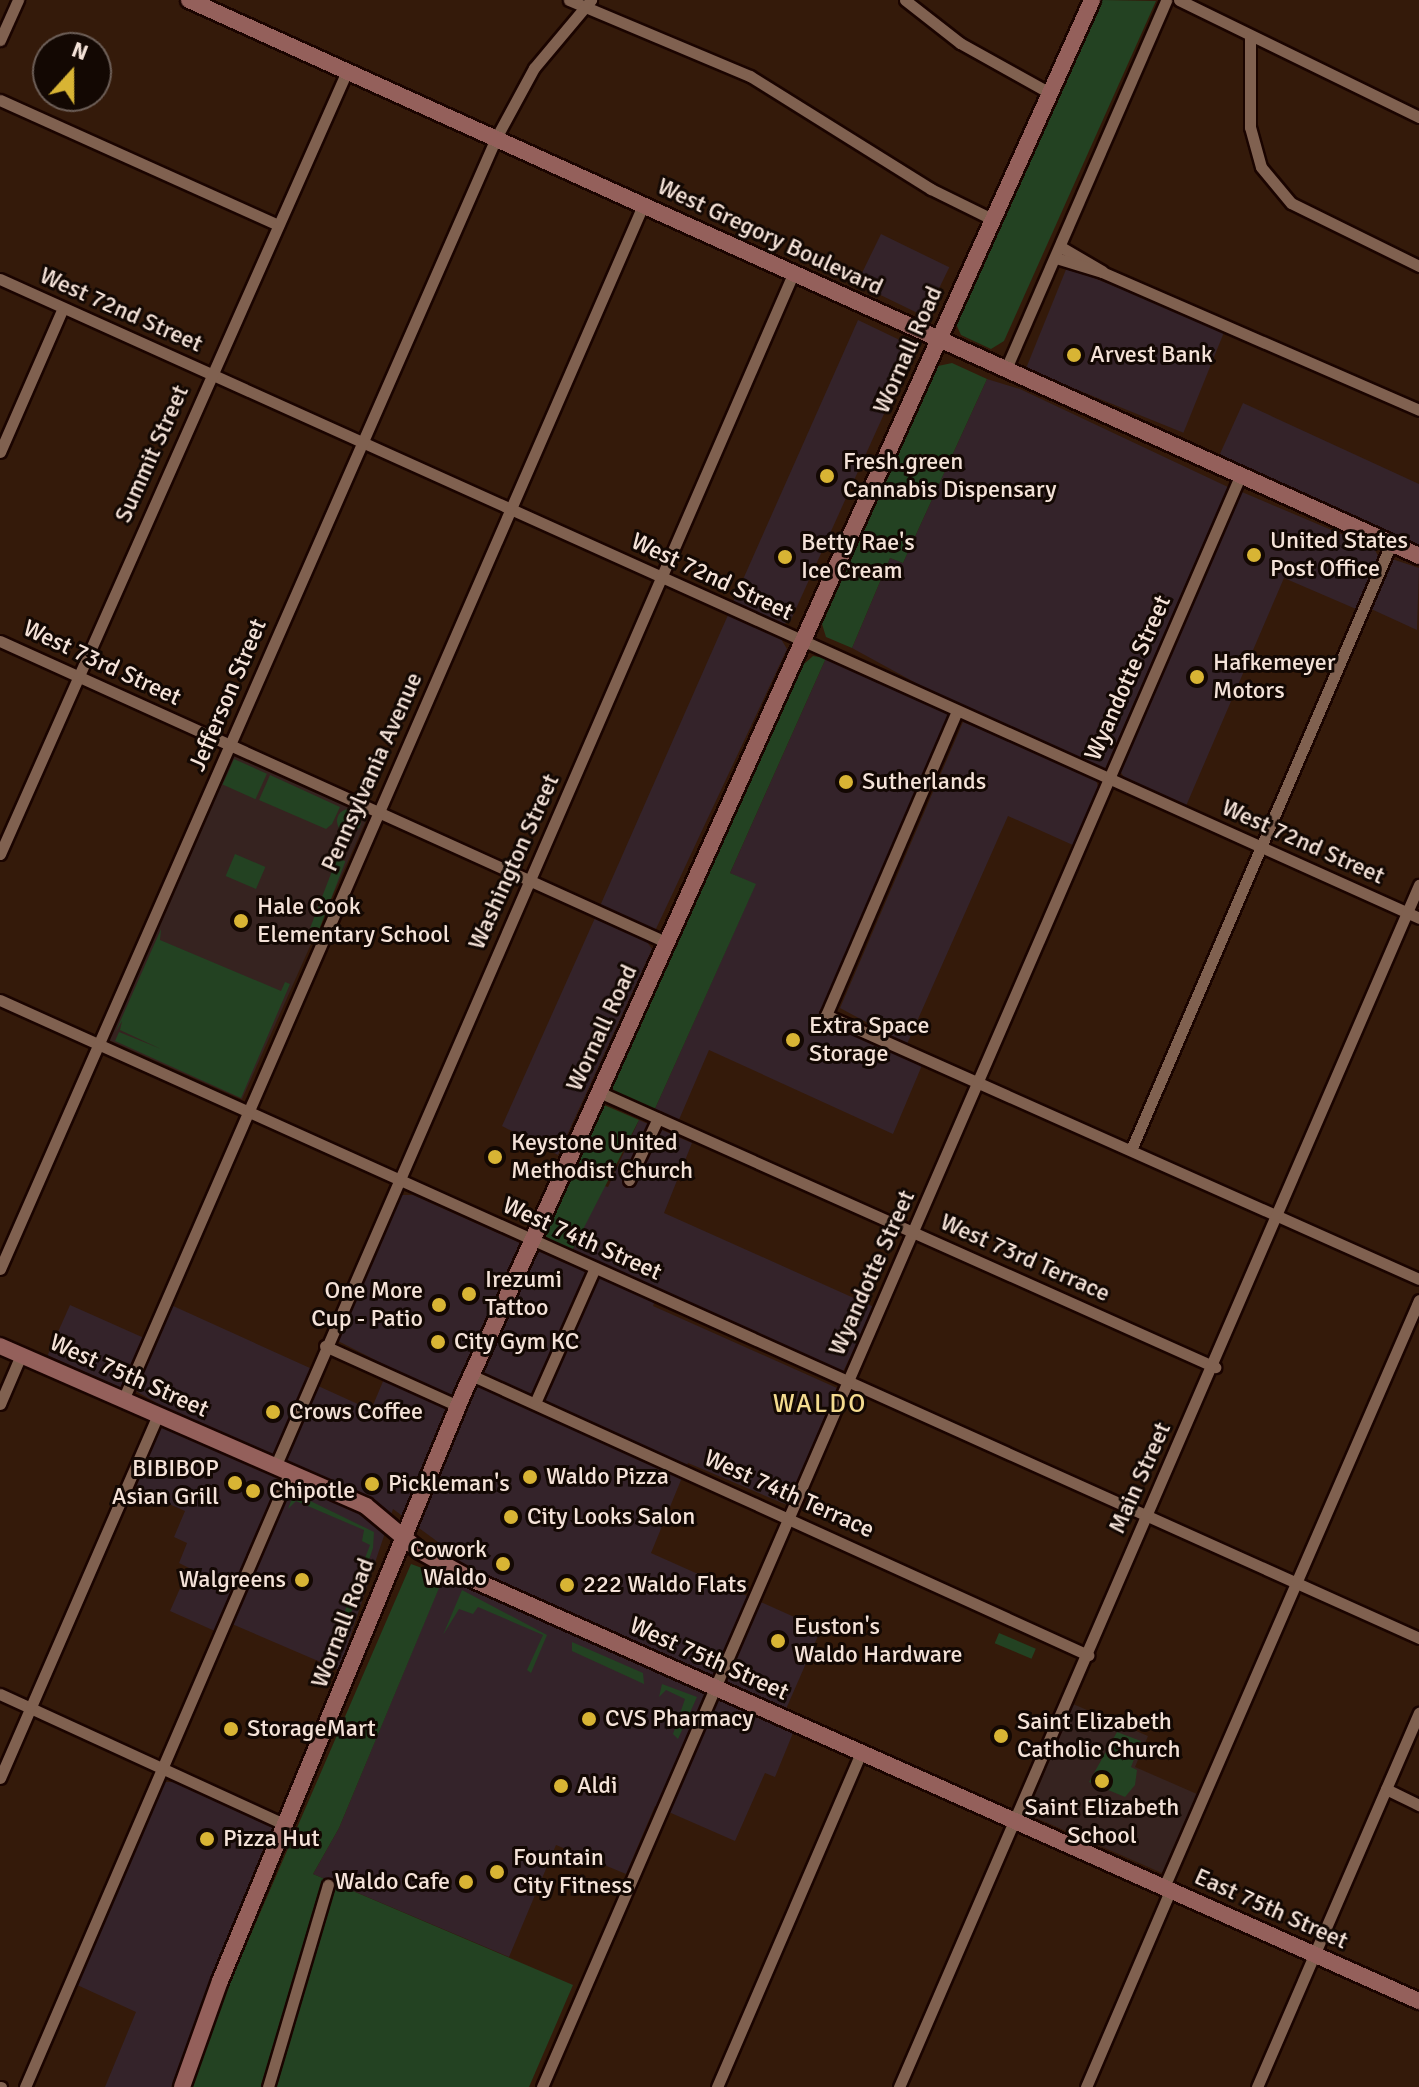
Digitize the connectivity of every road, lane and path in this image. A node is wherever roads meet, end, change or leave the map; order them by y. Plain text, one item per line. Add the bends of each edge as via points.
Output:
1 (18, 0) edge
2 (189, 0) edge
3 (569, 0) edge
4 (905, 0) edge
5 (1092, 0) edge
6 (1166, 0) edge
7 (1179, 0) edge
8 (588, 3) edge
9 (1250, 36) junction
10 (0, 40) edge
11 (347, 71) junction
12 (1050, 93) junction
13 (0, 100) edge
14 (1419, 117) edge
15 (496, 138) junction
16 (643, 205) junction
17 (992, 219) junction
18 (278, 225) junction
19 (1059, 252) junction
20 (1419, 266) edge
21 (793, 274) junction
22 (0, 279) edge
23 (63, 308) junction
24 (939, 340) junction
25 (1005, 371) junction
26 (211, 375) junction
27 (1419, 410) edge
28 (361, 442) junction
29 (0, 452) edge
30 (1240, 476) junction
31 (511, 509) junction
32 (1391, 544) junction
33 (1419, 556) edge
34 (662, 578) junction
35 (0, 641) edge
36 (803, 644) junction
37 (79, 677) junction
38 (957, 711) junction
39 (229, 746) junction
40 (1109, 778) junction
41 (379, 810) junction
42 (1261, 846) junction
43 (0, 854) edge
44 (530, 881) junction
45 (1419, 885) edge
46 (1407, 912) junction
47 (1419, 918) edge
48 (668, 943) junction
49 (0, 1000) edge
50 (99, 1045) junction
51 (980, 1083) junction
52 (599, 1092) junction
53 (247, 1112) junction
54 (658, 1118) junction
55 (1131, 1150) junction
56 (398, 1180) junction
57 (629, 1180) dead end
58 (1279, 1216) junction
59 (914, 1233) junction
60 (531, 1240) junction
61 (0, 1269) edge
62 (594, 1270) junction
63 (1419, 1279) edge
64 (1419, 1300) edge
65 (0, 1346) edge
66 (325, 1346) junction
67 (21, 1355) junction
68 (1215, 1367) junction
69 (471, 1375) junction
70 (848, 1383) junction
71 (123, 1400) junction
72 (535, 1403) junction
73 (0, 1404) edge
74 (458, 1406) junction
75 (158, 1415) junction
76 (282, 1470) junction
77 (788, 1517) junction
78 (1146, 1517) junction
79 (403, 1534) junction
80 (1296, 1582) junction
81 (1419, 1638) edge
82 (1088, 1655) junction
83 (715, 1688) junction
84 (0, 1694) edge
85 (30, 1707) junction
86 (1419, 1713) edge
87 (861, 1753) junction
88 (162, 1768) junction
89 (0, 1778) edge
90 (1386, 1789) junction
91 (1419, 1805) edge
92 (1015, 1822) junction
93 (286, 1825) junction
94 (328, 1885) dead end
95 (1167, 1889) junction
96 (1314, 1955) junction
97 (1419, 2001) edge
98 (25, 2087) edge
99 (182, 2087) edge
100 (268, 2087) edge
101 (542, 2087) edge
102 (717, 2087) edge
103 (899, 2087) edge
104 (1086, 2087) edge
105 (1257, 2087) edge

1 - 10 street
2 - 11 main road, West Gregory Boulevard
3 - 8 street
4 - 12 street via 960,43
5 - 12 main road, Wornall Road
6 - 19 street
7 - 9 street
8 - 15 street, Jefferson Street via 541,58
8 - 17 street via 750,76 931,189
9 - 14 street
9 - 20 street via 1250,127 1268,177 1291,203
11 - 15 main road, West Gregory Boulevard
11 - 18 street, Summit Street
12 - 17 main road, Wornall Road
13 - 18 street
15 - 16 main road, West Gregory Boulevard
15 - 28 street, Jefferson Street
16 - 21 main road, West Gregory Boulevard
16 - 31 street, Pennsylvania Avenue
17 - 24 main road, Wornall Road
18 - 26 street, Summit Street
19 - 25 street
19 - 27 street
21 - 24 main road, West Gregory Boulevard
21 - 34 street, Washington Street
22 - 23 street, West 72nd Street
23 - 26 street, West 72nd Street
23 - 29 street
24 - 25 main road, West Gregory Boulevard
24 - 36 main road, Wornall Road
25 - 30 main road, West Gregory Boulevard
26 - 28 street, West 72nd Street
26 - 37 street, Summit Street
28 - 31 street, West 72nd Street
28 - 39 street, Jefferson Street
30 - 32 main road, West Gregory Boulevard
30 - 40 street, Wyandotte Street
31 - 34 street, West 72nd Street
31 - 41 street, Pennsylvania Avenue
32 - 33 main road, West Gregory Boulevard
32 - 42 street
34 - 36 street, West 72nd Street
34 - 44 street, Washington Street
35 - 37 street, West 73rd Street
36 - 38 street, West 72nd Street
36 - 48 main road, Wornall Road
37 - 39 street, West 73rd Street
37 - 43 street, Summit Street
38 - 40 street, West 72nd Street
38 - 51 street via 826,1015
39 - 41 street, West 73rd Street
39 - 50 street, Jefferson Street
40 - 42 street, West 72nd Street
40 - 51 street, Wyandotte Street
41 - 44 street, West 73rd Street
41 - 53 street, Pennsylvania Avenue
42 - 46 street, West 72nd Street
42 - 55 street
44 - 48 street, West 73rd Street
44 - 56 street, Washington Street
45 - 46 street, Main Street
46 - 47 street, West 72nd Street
46 - 58 street, Main Street
48 - 52 main road, Wornall Road
49 - 50 street, West 74th Street
50 - 53 street, West 74th Street
50 - 61 street, Jefferson Street
51 - 55 street
51 - 59 street, Wyandotte Street
52 - 54 street, West 73rd Terrace
52 - 60 main road, Wornall Road
53 - 56 street, West 74th Street
53 - 71 street, Pennsylvania Avenue
54 - 57 street
54 - 59 street, West 73rd Terrace
55 - 58 street
56 - 60 street, West 74th Street
56 - 66 street, Washington Street
58 - 63 street
58 - 68 street, Main Street
59 - 68 street, West 73rd Terrace
59 - 70 street, Wyandotte Street
60 - 62 street, West 74th Street
60 - 69 main road, Wornall Road
62 - 70 street, West 74th Street
62 - 72 street
64 - 80 street
65 - 67 main road, West 75th Street
66 - 74 street
66 - 76 street, Washington Street
67 - 71 main road, West 75th Street
67 - 73 street
68 - 78 street, Main Street
69 - 72 street, West 74th Terrace
69 - 74 main road, Wornall Road
70 - 77 street, Wyandotte Street
70 - 78 street, West 74th Street
71 - 75 main road, West 75th Street
72 - 77 street, West 74th Terrace
74 - 79 main road, Wornall Road
75 - 76 main road, West 75th Street
75 - 85 street
76 - 79 main road, West 75th Street via 366,1506
76 - 88 street, Washington Street
77 - 82 street, West 74th Terrace
77 - 83 street, Wyandotte Street
78 - 80 street, West 74th Street
78 - 82 street, Main Street
79 - 83 main road, West 75th Street via 420,1551 467,1577
79 - 93 main road, Wornall Road
80 - 81 street, West 74th Street
80 - 95 street
82 - 92 street, Main Street
83 - 87 main road, West 75th Street
83 - 101 street, Wyandotte Street
84 - 85 street
85 - 88 street
85 - 89 street
86 - 90 street
87 - 92 main road, West 75th Street
87 - 102 street
88 - 93 street
88 - 98 street, Washington Street
90 - 91 street
90 - 96 street
92 - 95 main road, East 75th Street
92 - 103 street, Main Street
93 - 99 main road, Wornall Road
94 - 100 street
95 - 96 main road, East 75th Street
95 - 104 street
96 - 97 main road, East 75th Street
96 - 105 street

